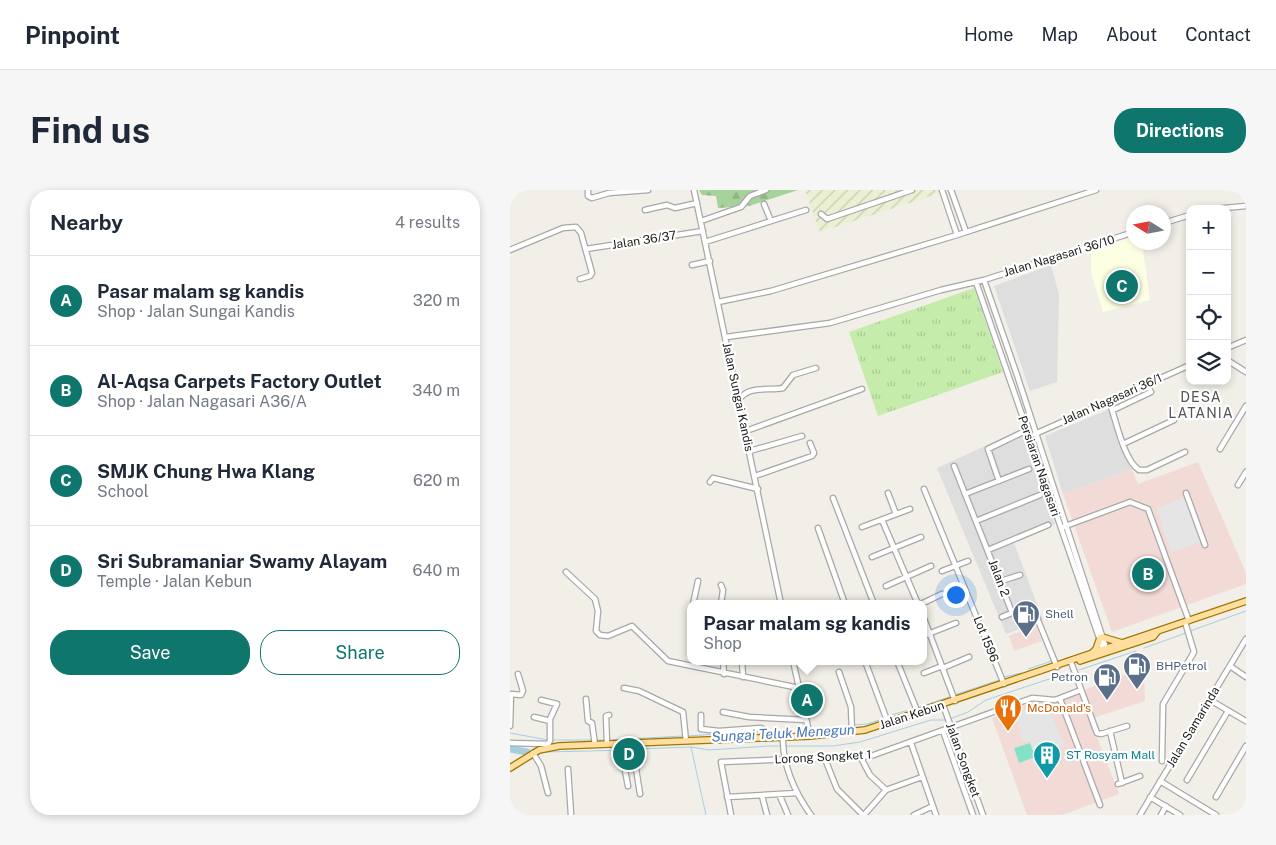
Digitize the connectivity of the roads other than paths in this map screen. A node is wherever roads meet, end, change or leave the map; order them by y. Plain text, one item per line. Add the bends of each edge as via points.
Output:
1 (588, 190) edge
2 (648, 190) edge
3 (694, 190) edge
4 (766, 190) edge
5 (912, 190) edge
6 (942, 190) edge
7 (951, 190) edge
8 (1096, 190) edge
9 (696, 203) junction
10 (764, 204) dead end
11 (1246, 206) edge
12 (1231, 207) edge
13 (644, 210) dead end
14 (806, 210) dead end
15 (822, 214) dead end
16 (1186, 217) edge
17 (962, 220) junction
18 (701, 221) junction
19 (771, 221) junction
20 (1171, 221) edge
21 (953, 222) junction
22 (703, 231) junction
23 (966, 232) junction
24 (957, 235) junction
25 (1126, 235) edge
26 (706, 242) junction
27 (586, 249) junction
28 (510, 250) edge
29 (710, 261) junction
30 (692, 265) dead end
31 (580, 279) dead end
32 (984, 280) junction
33 (976, 282) junction
34 (987, 290) junction
35 (980, 293) junction
36 (718, 302) junction
37 (726, 337) junction
38 (1246, 340) edge
39 (1231, 346) edge
40 (1231, 363) edge
41 (1186, 367) edge
42 (816, 368) dead end
43 (1246, 372) edge
44 (1147, 384) junction
45 (862, 389) dead end
46 (739, 400) junction
47 (1109, 401) junction
48 (1246, 406) edge
49 (1113, 410) junction
50 (1174, 420) dead end
51 (746, 431) junction
52 (1021, 433) dead end
53 (1035, 434) junction
54 (802, 436) dead end
55 (810, 443) dead end
56 (1123, 444) junction
57 (1220, 449) dead end
58 (750, 450) junction
59 (1186, 452) dead end
60 (954, 466) dead end
61 (1029, 469) dead end
62 (1246, 472) edge
63 (755, 476) junction
64 (999, 481) junction
65 (710, 482) dead end
66 (1238, 485) dead end
67 (758, 489) junction
68 (924, 489) dead end
69 (888, 493) dead end
70 (1186, 493) dead end
71 (966, 494) junction
72 (1040, 495) dead end
73 (833, 498) dead end
74 (910, 509) dead end
75 (896, 514) junction
76 (882, 520) junction
77 (976, 521) junction
78 (1048, 525) dead end
79 (862, 527) dead end
80 (1063, 527) junction
81 (818, 528) dead end
82 (921, 536) dead end
83 (1205, 545) dead end
84 (895, 548) junction
85 (988, 550) junction
86 (872, 557) dead end
87 (968, 561) dead end
88 (932, 566) dead end
89 (956, 566) junction
90 (942, 571) dead end
91 (566, 572) dead end
92 (1020, 575) dead end
93 (906, 576) junction
94 (698, 581) dead end
95 (1001, 581) junction
96 (721, 585) dead end
97 (886, 586) dead end
98 (942, 594) dead end
99 (694, 600) edge
100 (722, 600) edge
101 (780, 600) edge
102 (844, 600) edge
103 (872, 600) edge
104 (918, 600) edge
105 (927, 601) edge
106 (1246, 601) edge
107 (1014, 612) junction
108 (1002, 617) dead end
109 (1187, 622) junction
110 (956, 623) dead end
111 (927, 626) edge
112 (1157, 632) junction
113 (930, 634) junction
114 (927, 635) edge
115 (1101, 638) junction
116 (1246, 639) edge
117 (1122, 643) junction
118 (1105, 651) junction
119 (1091, 653) junction
120 (969, 657) dead end
121 (1072, 662) junction
122 (687, 663) edge
123 (698, 665) edge
124 (723, 665) edge
125 (742, 665) edge
126 (794, 665) edge
127 (866, 665) edge
128 (899, 665) edge
129 (1230, 666) junction
130 (942, 667) junction
131 (1057, 667) junction
132 (839, 672) dead end
133 (924, 673) dead end
134 (518, 674) dead end
135 (724, 674) junction
136 (743, 677) junction
137 (1246, 677) edge
138 (1004, 684) junction
139 (624, 688) dead end
140 (799, 688) junction
141 (1081, 690) junction
142 (510, 694) edge
143 (586, 699) dead end
144 (1060, 699) junction
145 (542, 700) dead end
146 (1210, 700) junction
147 (955, 701) junction
148 (943, 705) junction
149 (1228, 711) junction
150 (723, 712) dead end
151 (918, 714) junction
152 (609, 715) dead end
153 (701, 715) dead end
154 (534, 717) dead end
155 (806, 720) junction
156 (550, 721) junction
157 (1246, 721) edge
158 (888, 723) junction
159 (510, 725) edge
160 (951, 726) junction
161 (1127, 726) dead end
162 (943, 731) junction
163 (1110, 732) junction
164 (764, 733) junction
165 (852, 733) junction
166 (719, 735) junction
167 (810, 736) junction
168 (686, 737) junction
169 (607, 741) junction
170 (510, 742) edge
171 (595, 742) junction
172 (548, 743) junction
173 (783, 743) junction
174 (911, 743) junction
175 (1246, 746) edge
176 (621, 748) junction
177 (632, 748) junction
178 (533, 753) junction
179 (860, 756) junction
180 (785, 759) junction
181 (824, 759) junction
182 (1162, 761) dead end
183 (510, 768) edge
184 (568, 769) dead end
185 (1140, 776) dead end
186 (922, 777) junction
187 (1187, 780) dead end
188 (1163, 782) junction
189 (628, 786) dead end
190 (886, 790) junction
191 (548, 793) dead end
192 (797, 793) junction
193 (640, 794) dead end
194 (779, 794) junction
195 (762, 796) junction
196 (727, 797) junction
197 (1150, 797) junction
198 (1216, 797) dead end
199 (1100, 805) dead end
200 (933, 806) junction
201 (1166, 806) junction
202 (1246, 809) edge
203 (1243, 814) edge
204 (571, 815) edge
205 (731, 815) edge
206 (767, 815) edge
207 (788, 815) edge
208 (811, 815) edge
209 (864, 815) edge
210 (914, 815) edge
211 (936, 815) edge
212 (973, 815) edge
213 (983, 815) edge
214 (1140, 815) edge
215 (1161, 815) edge
216 (1180, 815) edge
217 (1216, 815) edge

1 - 2 street via 588,196 592,198 609,193
3 - 9 street, Jalan Sungai Kandis
4 - 18 street via 750,196 741,207
5 - 15 street via 827,220
6 - 21 street
7 - 17 street
8 - 23 street
9 - 13 street
9 - 18 street, Jalan Sungai Kandis
10 - 19 street
11 - 12 street
14 - 19 street
16 - 20 street
17 - 21 street via 960,227
17 - 23 street
18 - 22 street, Jalan Sungai Kandis
19 - 26 street
21 - 24 street
22 - 26 street, Jalan Sungai Kandis
22 - 27 street, Jalan 36/37
23 - 24 street
24 - 36 street via 771,292
25 - 32 street, Jalan Nagasari 36/10
26 - 29 street, Jalan Sungai Kandis
27 - 28 street via 574,226
27 - 31 street via 592,275
29 - 30 street
29 - 36 street, Jalan Sungai Kandis
32 - 33 street, Jalan Nagasari 36/10
32 - 34 street, Persiaran Nagasari
33 - 35 street, Persiaran Nagasari
33 - 37 street, Jalan Nagasari 36/10 via 819,326
34 - 35 street via 981,287
34 - 53 street, Persiaran Nagasari
35 - 80 street, Persiaran Nagasari
36 - 37 street, Jalan Sungai Kandis
37 - 46 street, Jalan Sungai Kandis
38 - 39 street
40 - 43 street
41 - 44 street, Jalan Nagasari 36/1
42 - 46 street via 793,375 783,388 758,389 743,394
44 - 47 street, Jalan Nagasari 36/1
44 - 49 street via 1151,392
45 - 51 street
46 - 51 street, Jalan Sungai Kandis
47 - 49 street
47 - 53 street, Jalan Nagasari 36/1
48 - 57 street
49 - 56 street
50 - 56 street
51 - 58 street, Jalan Sungai Kandis
52 - 64 street via 988,449
53 - 80 street, Persiaran Nagasari
54 - 58 street
55 - 63 street via 812,456
56 - 59 street via 1134,467 1139,470 1146,470
58 - 63 street, Jalan Sungai Kandis
60 - 71 street, Jalan 2
61 - 64 street
62 - 66 street
63 - 67 street, Jalan Sungai Kandis
64 - 71 street
65 - 67 street via 713,478
67 - 101 street, Jalan Sungai Kandis
68 - 89 street, Lot 1596
69 - 75 street
70 - 83 street
71 - 77 street, Jalan 2
72 - 77 street
73 - 103 street
74 - 75 street
75 - 76 street
76 - 79 street
76 - 84 street
77 - 85 street, Jalan 2
78 - 85 street
80 - 109 street via 1130,502 1148,509
80 - 115 street, Persiaran Nagasari
81 - 102 street
82 - 84 street
84 - 86 street
84 - 93 street
85 - 95 street, Jalan 2
87 - 89 street
88 - 93 street
89 - 90 street
89 - 138 street, Lot 1596
91 - 122 street via 595,599 598,611 596,631 600,635 608,636 632,626 665,660
92 - 95 street
93 - 97 street
93 - 104 street
94 - 99 street
95 - 107 street, Jalan 2
96 - 100 street via 724,590
98 - 105 street
106 - 109 main road, Jalan Kebun
107 - 108 street
107 - 131 street, Jalan 2 via 1033,608
109 - 112 main road, Jalan Kebun
109 - 182 street via 1194,655 1164,704
110 - 113 street
111 - 113 street
112 - 117 main road, Jalan Kebun
112 - 118 main road, Jalan Kebun via 1153,637
113 - 114 street
113 - 130 street
115 - 117 main road
115 - 118 street, Persiaran Nagasari
115 - 119 main road
116 - 129 street, Jalan Samarinda
117 - 118 main road, Jalan Kebun
118 - 119 main road, Jalan Kebun
118 - 121 main road, Jalan Kebun
119 - 121 main road, Jalan Kebun
120 - 130 street
121 - 131 main road, Jalan Kebun
121 - 141 street
123 - 135 street
124 - 135 street
125 - 136 street
126 - 140 street
127 - 158 street
128 - 151 street
129 - 137 street
129 - 146 street, Jalan Samarinda
130 - 133 street
130 - 147 street
131 - 138 main road, Jalan Kebun
132 - 165 street via 851,707
134 - 142 street via 522,693
135 - 136 street
136 - 140 street
138 - 147 main road, Jalan Kebun
139 - 168 street via 639,691 683,712
140 - 155 street
141 - 144 street
141 - 163 street via 1099,734
142 - 159 street
143 - 171 street via 586,716 592,724
144 - 160 street, Lorong Songket 1 via 1037,696
144 - 199 street
145 - 156 street via 557,704
146 - 149 street
146 - 188 street, Jalan Samarinda
147 - 148 main road, Jalan Kebun
148 - 151 main road, Jalan Kebun
148 - 160 street, Jalan Songket
149 - 157 street
149 - 187 street, Jalan Samarinda
150 - 155 street
151 - 158 main road, Jalan Kebun
152 - 169 street via 606,716
153 - 166 street via 702,729
154 - 156 street
155 - 167 street
156 - 172 street
158 - 165 main road, Jalan Kebun
160 - 162 street, Lorong Songket 1
160 - 213 street, Jalan Songket
161 - 163 street
162 - 174 street, Lorong Songket 1
162 - 212 street, Jalan Songket
163 - 185 street via 1120,784
164 - 166 main road, Jalan Kebun
164 - 166 street via 757,728
164 - 173 main road, Jalan Kebun
165 - 167 main road, Jalan Kebun
166 - 168 main road, Jalan Kebun
167 - 173 main road, Jalan Kebun
168 - 177 main road, Jalan Kebun
169 - 171 main road, Jalan Kebun
169 - 176 main road, Jalan Kebun
170 - 172 street
171 - 172 main road, Jalan Kebun
172 - 178 main road, Jalan Kebun
173 - 180 street
174 - 179 street, Lorong Songket 1 via 871,756
174 - 186 street
175 - 198 street
176 - 177 main road, Jalan Kebun
176 - 189 street
177 - 193 street
178 - 183 main road, Jalan Kebun
178 - 191 street via 541,766
179 - 181 street, Lorong Songket 1
179 - 190 street via 870,774
180 - 181 street, Lorong Songket 1
180 - 192 street
180 - 196 street, Lorong Songket 1 via 721,762
181 - 209 street via 837,789
184 - 204 street
186 - 190 street
186 - 200 street
188 - 197 street, Jalan Samarinda
188 - 217 street
190 - 209 street
192 - 194 street
192 - 208 street
194 - 195 street
194 - 207 street
195 - 196 street
195 - 206 street
196 - 205 street
197 - 201 street
197 - 214 street, Jalan Samarinda
200 - 210 street
200 - 211 street
201 - 215 street
201 - 216 street
202 - 203 street

